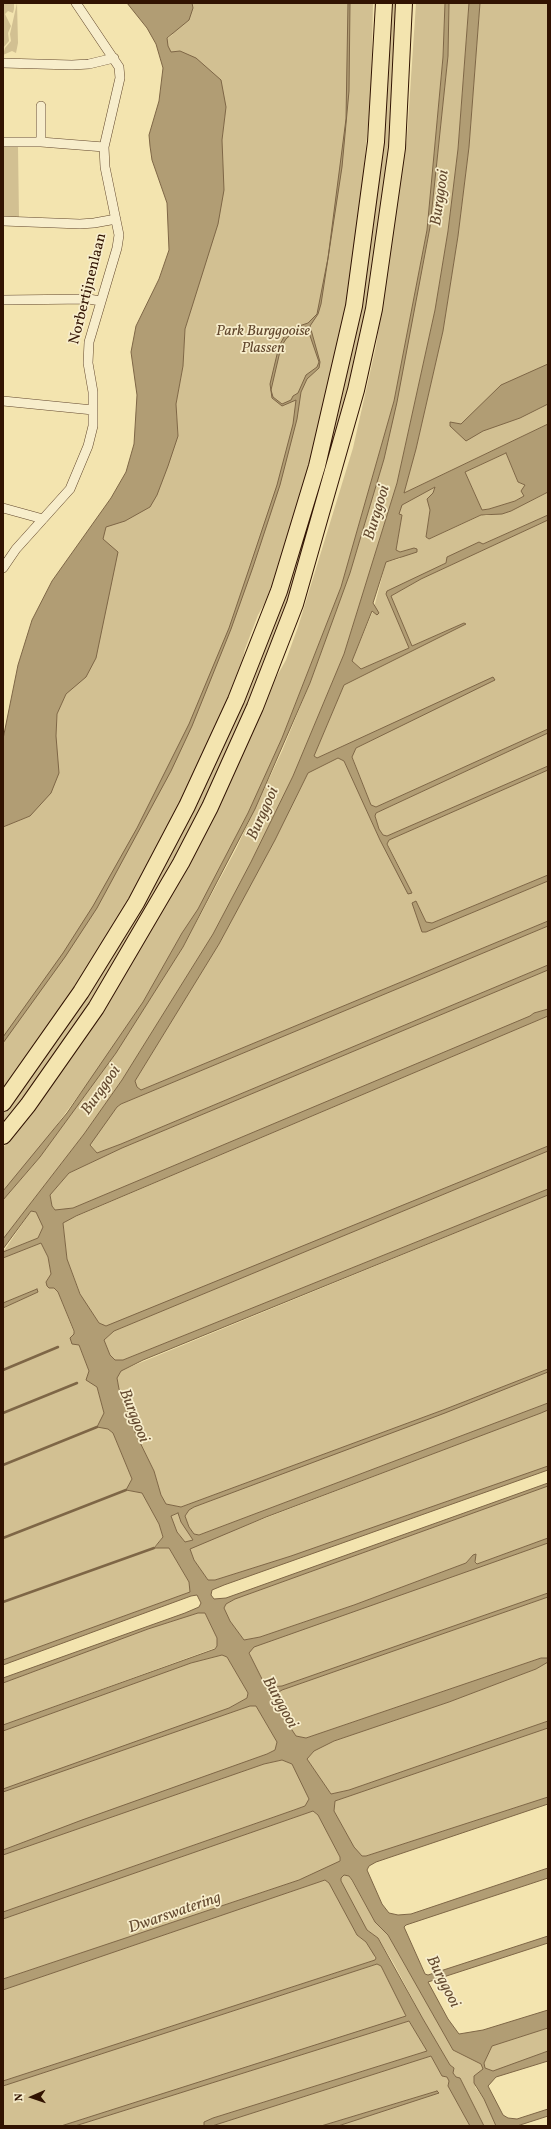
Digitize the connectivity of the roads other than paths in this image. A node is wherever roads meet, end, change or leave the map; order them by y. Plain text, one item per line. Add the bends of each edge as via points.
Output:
1 (76, 3) edge
2 (384, 3) edge
3 (404, 3) edge
4 (412, 3) edge
5 (403, 50) junction
6 (114, 58) junction
7 (3, 63) edge
8 (41, 106) dead end
9 (3, 142) edge
10 (41, 142) junction
11 (104, 146) junction
12 (116, 219) junction
13 (3, 221) edge
14 (3, 300) edge
15 (100, 301) junction
16 (3, 401) edge
17 (93, 410) junction
18 (3, 508) edge
19 (43, 519) junction
20 (3, 568) edge
21 (3, 1103) edge
22 (3, 1136) edge

1 - 6 street, Norbertijnenlaan
2 - 21 highway via 376,142 354,306 317,466 279,591 236,700 187,806 136,903 81,992
3 - 5 highway
4 - 5 highway
5 - 22 highway via 397,148 374,309 356,390 295,604 276,656 210,807 151,916 96,1008 28,1105
6 - 7 street via 72,65
6 - 11 street, Norbertijnenlaan via 119,67 120,78
8 - 10 street
9 - 10 street
10 - 11 street
11 - 12 street, Norbertijnenlaan via 105,167
12 - 13 street via 87,224
12 - 15 street, Norbertijnenlaan via 119,235 117,248
14 - 15 street
15 - 17 street, Norbertijnenlaan via 88,352
16 - 17 street
17 - 19 street, Norbertijnenlaan via 93,426 81,467 70,489
18 - 19 street
19 - 20 street, Norbertijnenlaan

